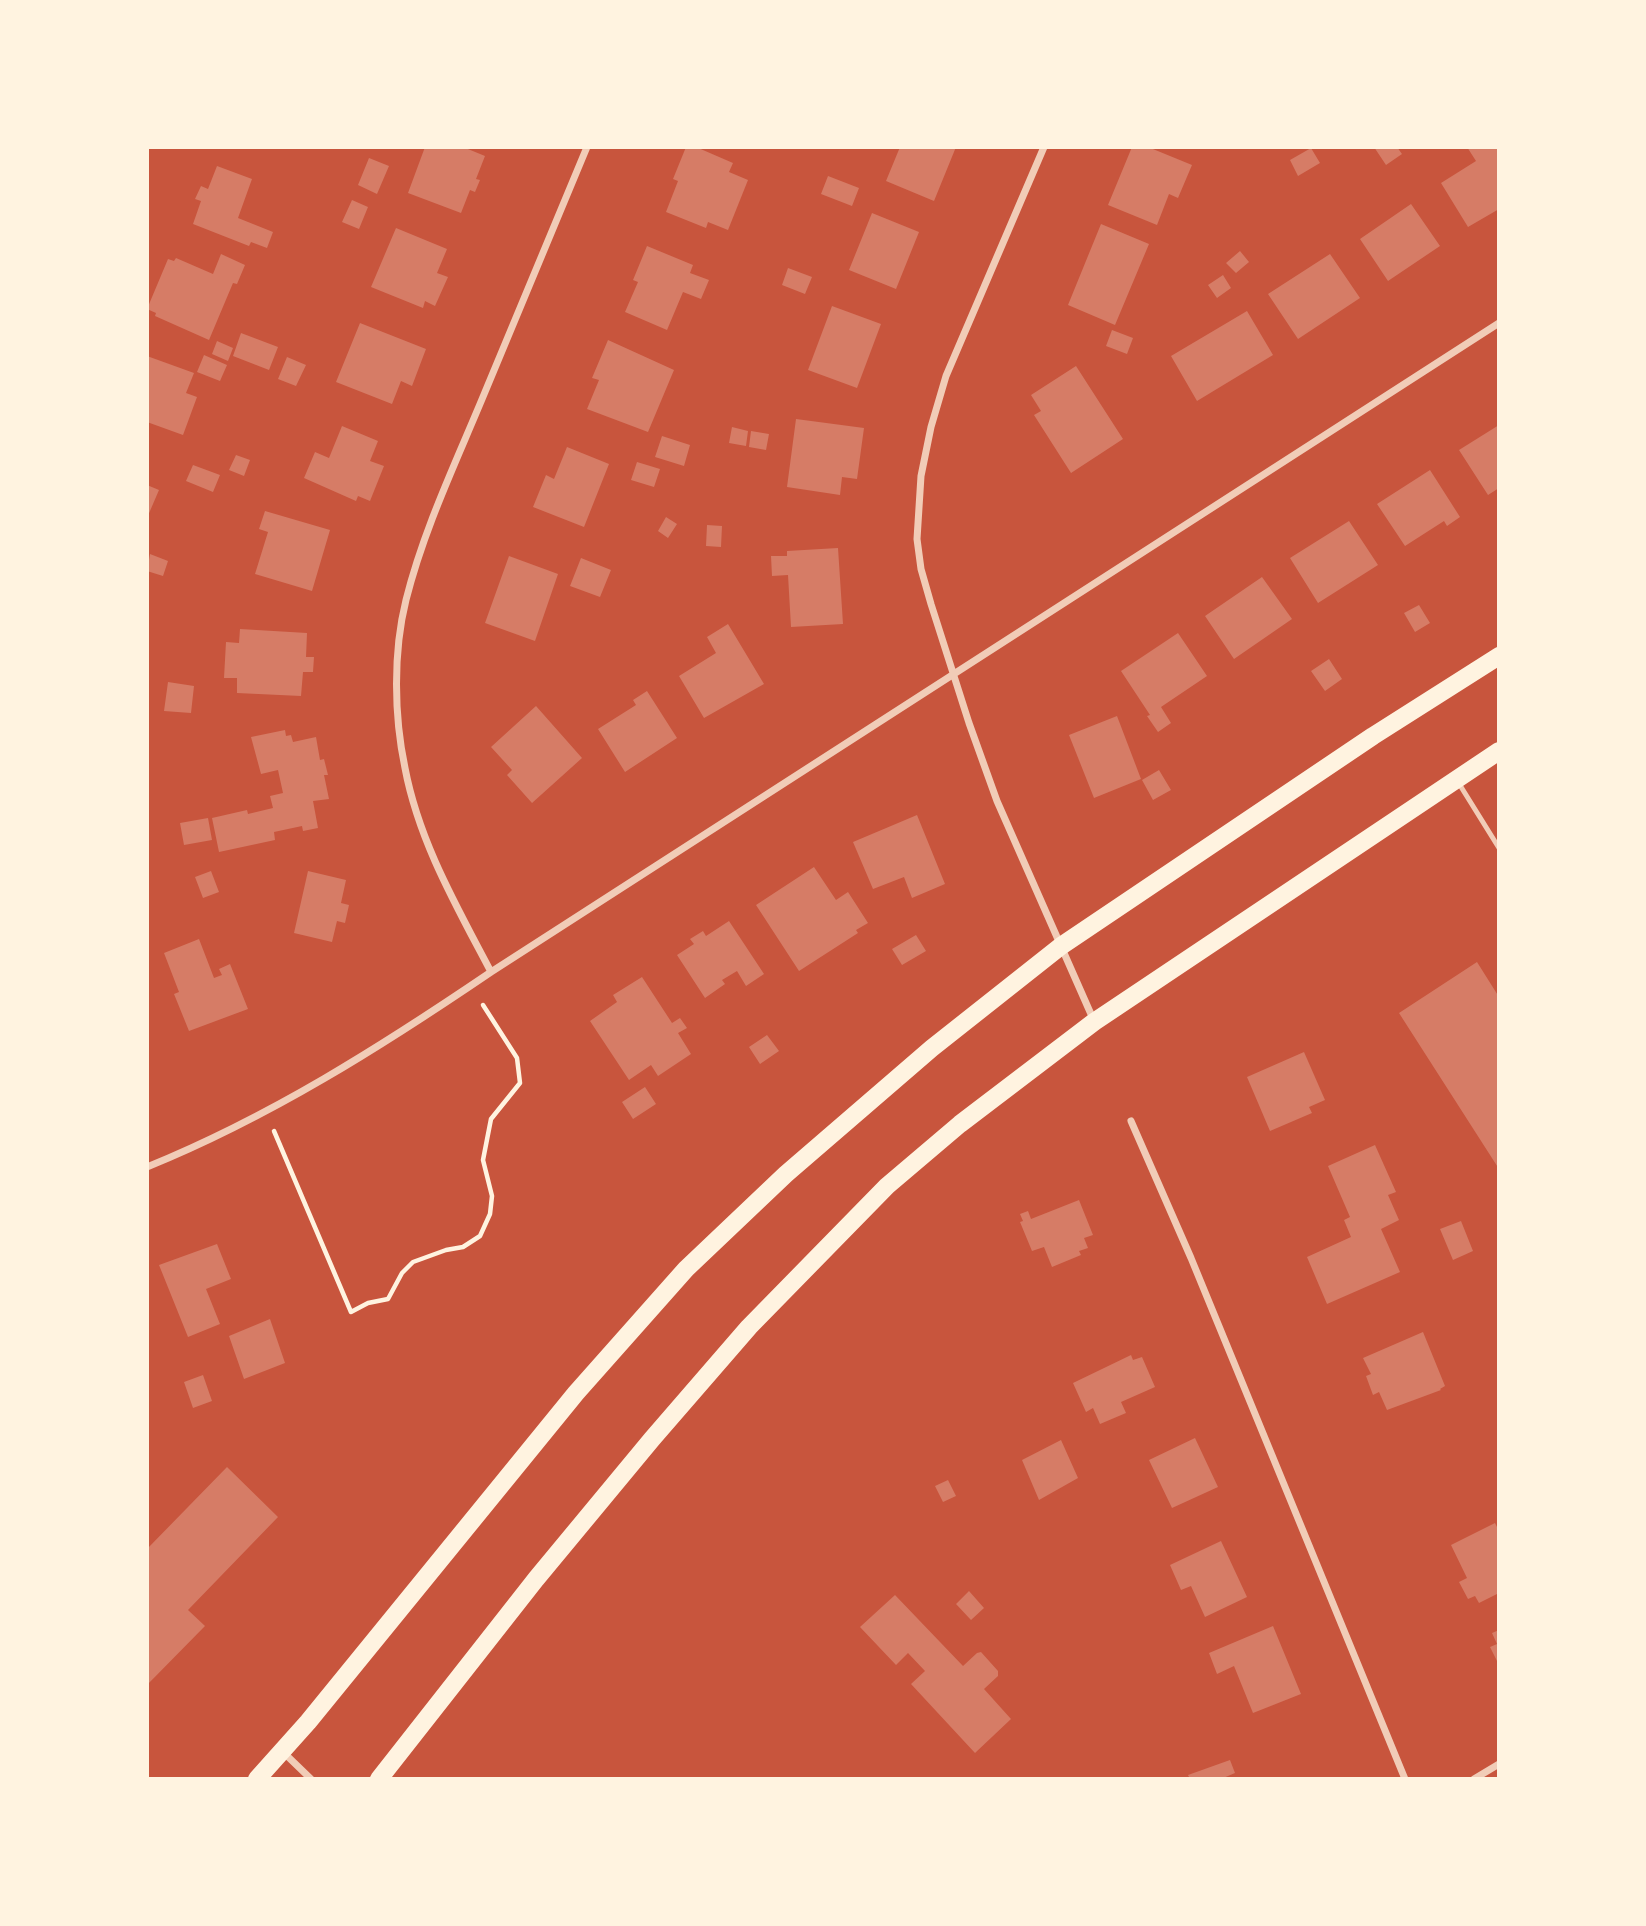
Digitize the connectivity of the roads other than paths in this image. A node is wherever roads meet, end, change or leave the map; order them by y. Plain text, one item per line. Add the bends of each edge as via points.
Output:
1 (587, 147) edge
2 (1044, 147) edge
3 (1499, 323) edge
4 (1499, 656) edge
5 (954, 676) junction
6 (1499, 751) edge
7 (1456, 780) junction
8 (1499, 848) edge
9 (1061, 946) junction
10 (491, 972) junction
11 (1094, 1022) junction
12 (1131, 1121) dead end
13 (147, 1167) edge
14 (282, 1751) junction
15 (1499, 1764) edge
16 (257, 1779) edge
17 (311, 1779) edge
18 (379, 1779) edge
19 (1405, 1779) edge
20 (1474, 1779) edge

1 - 10 street via 426,533 405,601 397,660 404,767 418,818 436,865
2 - 5 street via 946,376 921,476 917,539 921,569
3 - 5 street
4 - 9 main road
5 - 9 street via 997,801
5 - 10 street
6 - 7 main road
7 - 8 lane
7 - 11 main road
9 - 11 street
9 - 14 main road via 932,1048 786,1174 686,1269 576,1393
10 - 13 street via 408,1029 265,1111
11 - 18 main road via 887,1186 766,1309 600,1500
12 - 19 street
14 - 16 main road
14 - 17 street
15 - 20 street

